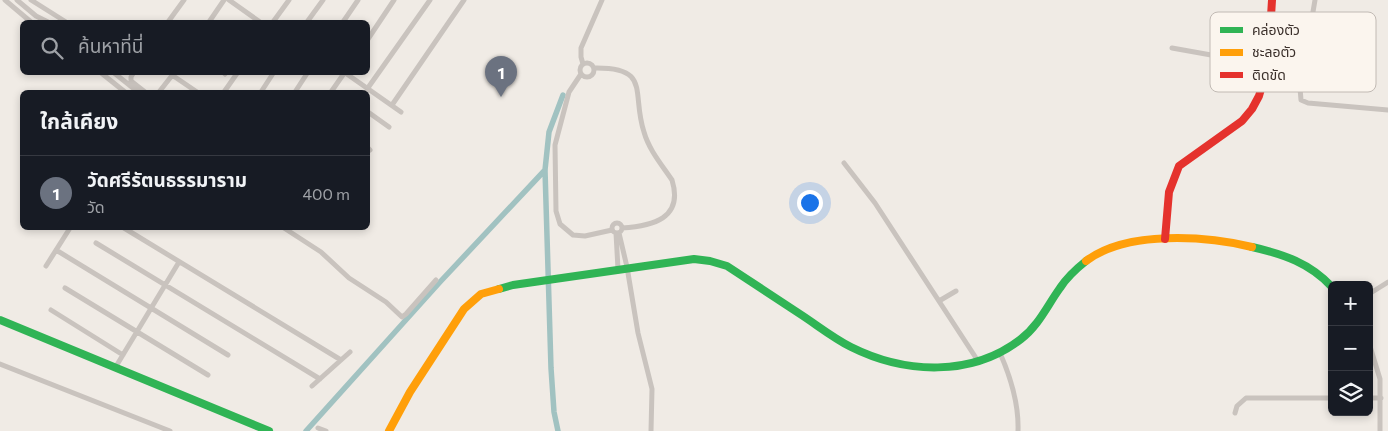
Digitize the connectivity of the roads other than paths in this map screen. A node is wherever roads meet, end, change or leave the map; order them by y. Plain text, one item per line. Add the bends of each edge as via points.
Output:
1 (5, 0) edge
2 (17, 0) edge
3 (31, 0) edge
4 (184, 0) edge
5 (224, 0) edge
6 (229, 0) edge
7 (288, 0) edge
8 (323, 0) edge
9 (358, 0) edge
10 (394, 0) edge
11 (430, 0) edge
12 (464, 0) edge
13 (602, 0) edge
14 (29, 20) edge
15 (44, 20) edge
16 (63, 20) edge
17 (169, 20) edge
18 (209, 20) edge
19 (257, 20) edge
20 (274, 20) edge
21 (309, 20) edge
22 (344, 20) edge
23 (370, 36) edge
24 (1172, 48) dead end
25 (1210, 55) edge
26 (583, 64) junction
27 (594, 68) junction
28 (581, 74) junction
29 (104, 75) edge
30 (117, 75) edge
31 (132, 75) edge
32 (172, 75) edge
33 (174, 75) edge
34 (236, 75) edge
35 (272, 75) edge
36 (306, 75) edge
37 (343, 75) edge
38 (346, 75) edge
39 (122, 90) edge
40 (136, 90) edge
41 (142, 90) edge
42 (161, 90) edge
43 (194, 90) edge
44 (225, 90) edge
45 (262, 90) edge
46 (296, 90) edge
47 (331, 90) edge
48 (365, 90) edge
49 (367, 90) edge
50 (1260, 92) edge
51 (1300, 92) edge
52 (370, 93) edge
53 (392, 106) junction
54 (1388, 110) edge
55 (401, 112) dead end
56 (370, 113) edge
57 (389, 127) dead end
58 (844, 163) dead end
59 (69, 230) edge
60 (127, 230) edge
61 (287, 230) edge
62 (617, 231) junction
63 (1165, 239) junction
64 (96, 243) dead end
65 (623, 248) junction
66 (56, 250) junction
67 (616, 250) junction
68 (179, 262) junction
69 (46, 266) dead end
70 (627, 267) junction
71 (618, 269) junction
72 (436, 280) dead end
73 (1388, 282) edge
74 (1328, 283) edge
75 (166, 285) junction
76 (65, 288) dead end
77 (956, 291) dead end
78 (1373, 291) edge
79 (939, 301) junction
80 (151, 308) junction
81 (51, 310) dead end
82 (0, 320) edge
83 (138, 331) junction
84 (350, 352) dead end
85 (1000, 353) junction
86 (123, 354) junction
87 (228, 355) dead end
88 (1373, 356) edge
89 (341, 360) junction
90 (978, 361) junction
91 (0, 364) edge
92 (115, 368) junction
93 (208, 375) dead end
94 (320, 378) junction
95 (312, 386) dead end
96 (1328, 398) edge
97 (1373, 398) edge
98 (1381, 398) junction
99 (1235, 414) dead end
100 (318, 428) dead end
101 (170, 431) edge
102 (269, 431) edge
103 (326, 431) edge
104 (389, 431) edge
105 (651, 431) edge
106 (1018, 431) edge
107 (1380, 431) edge

1 - 14 street
2 - 15 street
3 - 16 street
4 - 17 street
5 - 18 street
6 - 19 street
7 - 20 street
8 - 21 street
9 - 22 street
10 - 23 street
11 - 49 street
12 - 53 street
13 - 26 street via 581,48
24 - 25 street
26 - 27 street via 591,64
26 - 28 street
27 - 28 street via 590,77
27 - 62 street via 621,70 633,77 644,133 673,185 672,207 666,216 646,226
28 - 62 street via 569,92 555,146 556,211 560,224 573,235
29 - 39 street
30 - 40 street
31 - 41 street via 131,81
32 - 42 street
33 - 43 street
34 - 44 street
35 - 45 street
36 - 46 street
37 - 47 street
38 - 48 street
50 - 63 street via 1242,121 1185,161 1173,176
51 - 54 street via 1301,100 1308,103
52 - 53 street
53 - 55 street
56 - 57 street
58 - 79 street via 875,203
59 - 66 street
60 - 68 street
61 - 72 street via 321,252 349,278 402,316
62 - 65 street
62 - 67 street
63 - 74 street via 1233,242 1267,249 1297,260
63 - 85 street via 1126,243 1092,257 1061,286 1041,319 1018,342
64 - 75 street
65 - 67 street
65 - 70 street
66 - 69 street
66 - 80 street
67 - 71 street
68 - 75 street
68 - 89 street
70 - 71 street
70 - 90 street via 694,259 710,261 727,266 856,350 882,360 932,368
70 - 105 street via 652,389
71 - 104 street via 489,291 468,304 410,392
73 - 78 street
75 - 80 street
75 - 94 street
76 - 83 street
77 - 79 street
79 - 90 street
80 - 83 street
80 - 87 street
81 - 86 street
82 - 92 street
83 - 86 street
83 - 93 street
84 - 89 street
85 - 90 street
85 - 106 street via 1013,387
86 - 92 street
88 - 98 street via 1380,379
89 - 94 street
91 - 101 street
92 - 102 street
94 - 95 street
96 - 99 street via 1246,398 1237,406
97 - 98 street
98 - 107 street
100 - 103 street

